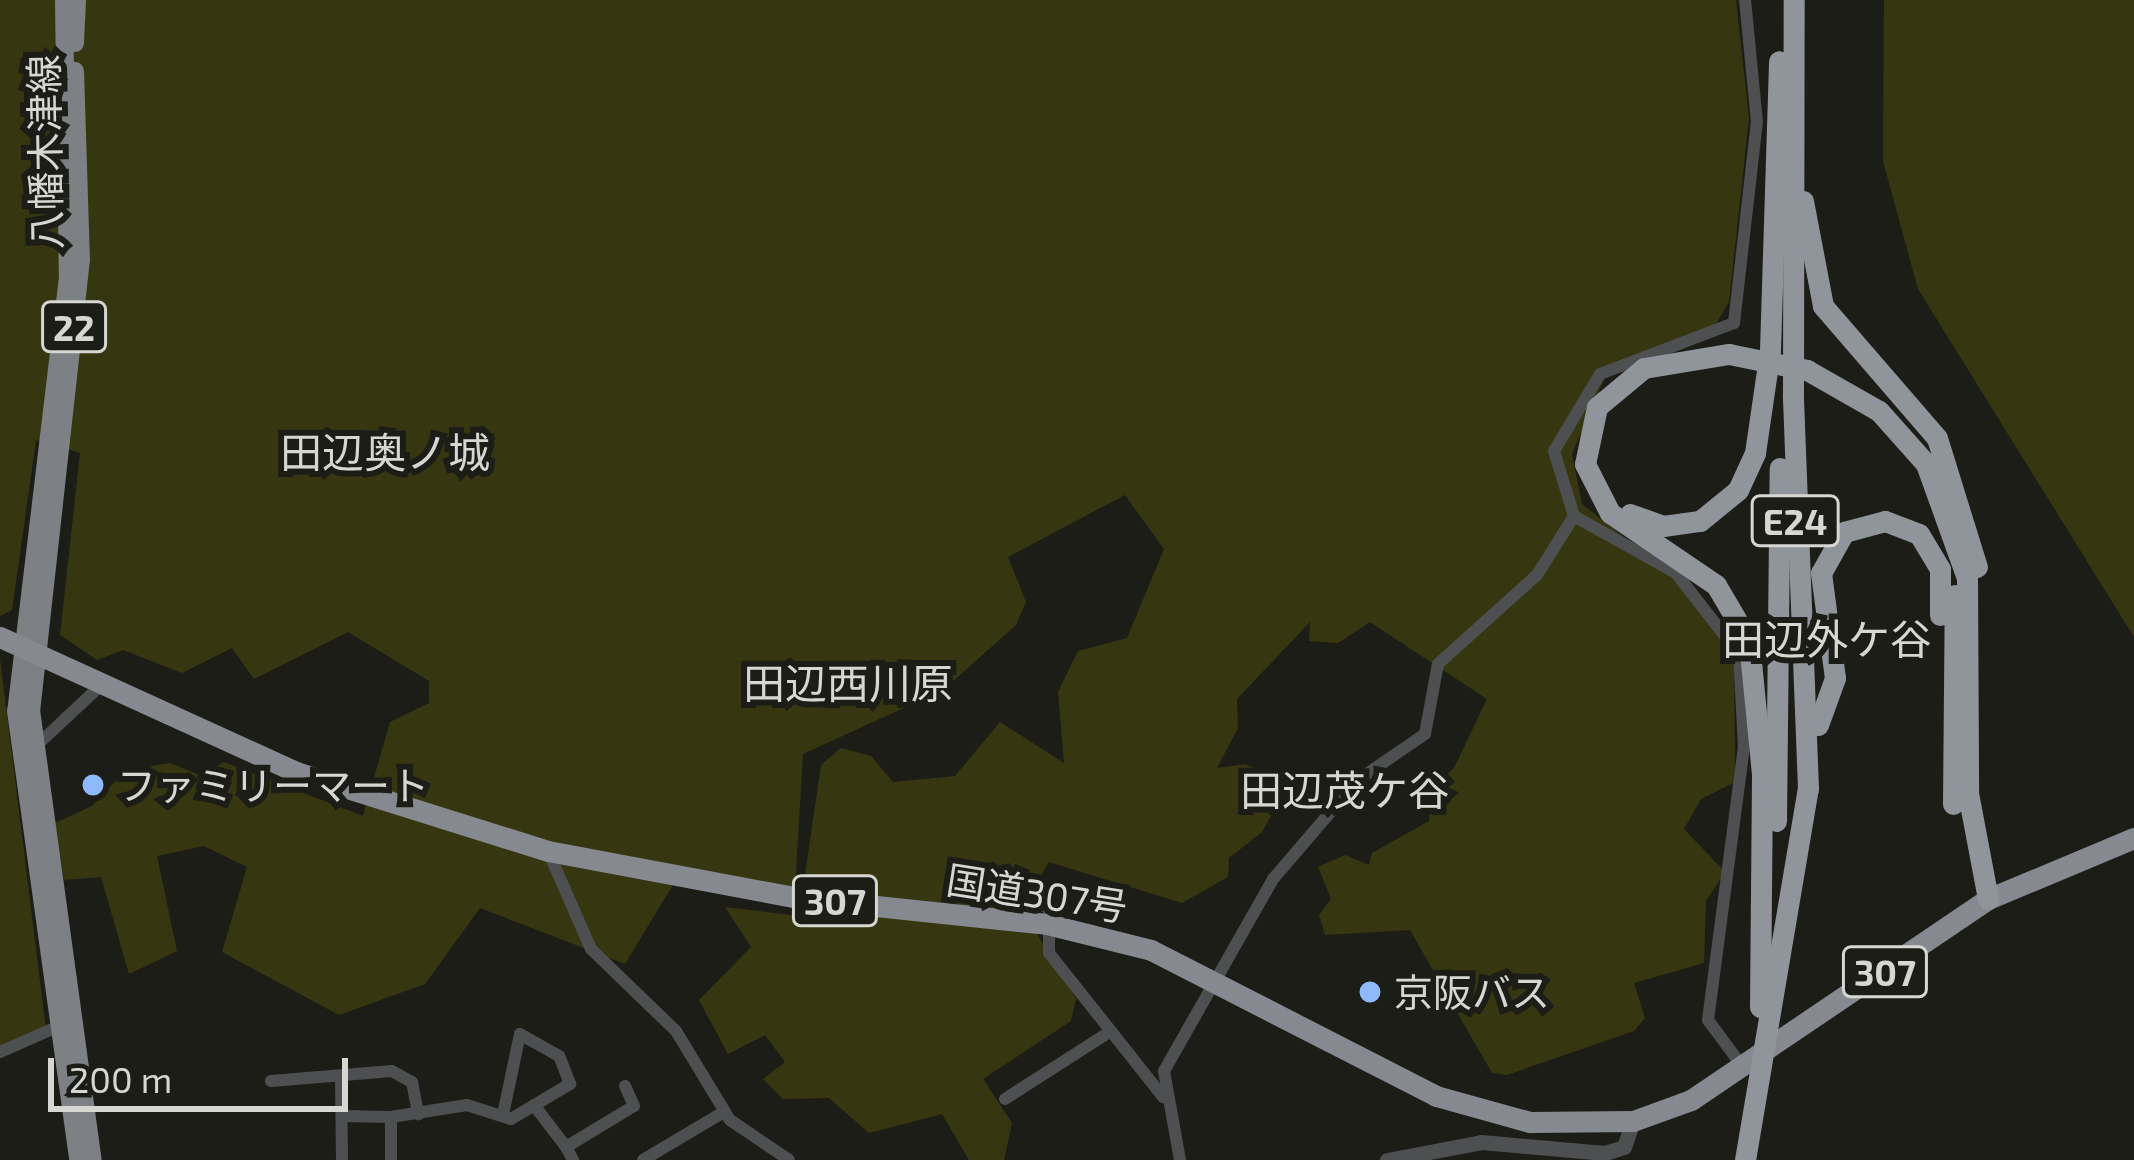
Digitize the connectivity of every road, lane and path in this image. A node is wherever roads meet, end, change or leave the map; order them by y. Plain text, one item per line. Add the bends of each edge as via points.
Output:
1 (64, 0) edge
2 (77, 0) edge
3 (1745, 0) edge
4 (1783, 0) edge
5 (1794, 0) edge
6 (1785, 53) junction
7 (1754, 362) junction
8 (1574, 516) junction
9 (18, 645) edge
10 (99, 687) junction
11 (33, 748) junction
12 (1810, 748) junction
13 (1960, 798) junction
14 (2134, 838) edge
15 (548, 851) junction
16 (1024, 896) dead end
17 (1988, 899) junction
18 (1051, 924) junction
19 (1219, 980) junction
20 (1760, 1007) junction
21 (59, 1026) junction
22 (1111, 1031) junction
23 (1761, 1038) junction
24 (0, 1052) edge
25 (341, 1078) junction
26 (271, 1081) dead end
27 (1751, 1084) junction
28 (625, 1086) dead end
29 (1005, 1099) dead end
30 (1165, 1099) junction
31 (534, 1106) junction
32 (504, 1110) junction
33 (724, 1112) junction
34 (418, 1114) junction
35 (342, 1116) junction
36 (391, 1117) junction
37 (1634, 1120) junction
38 (569, 1154) edge
39 (778, 1158) edge
40 (78, 1160) edge
41 (93, 1160) edge
42 (342, 1160) edge
43 (391, 1160) edge
44 (644, 1160) edge
45 (1180, 1160) edge
46 (1387, 1160) edge
47 (1742, 1160) edge

1 - 9 main road, 八幡木津線 / 22 via 68,277
2 - 9 main road, 八幡木津線 / 22 via 81,259
3 - 8 street via 1757,122 1744,296 1714,339 1631,359 1580,395 1554,451
4 - 6 highway, E24
5 - 6 highway, E24
6 - 7 highway via 1766,411 1749,468 1700,520 1664,526 1618,505 1594,454 1613,402 1668,370
6 - 12 highway, E24 via 1795,509
6 - 13 highway via 1806,242 1823,306 1937,438 1974,532 1982,638
6 - 20 highway, E24 via 1778,765
7 - 13 highway via 1806,375 1900,431 1954,520 1968,594
7 - 20 highway via 1684,357 1631,375 1598,407 1585,464 1610,513 1716,585 1749,641 1762,774
8 - 19 street via 1537,575 1438,664 1425,734 1358,780 1291,854
8 - 27 street via 1676,573 1739,654 1744,748 1708,1020
9 - 10 highway, 国道307号 / 307
9 - 11 main road, 八幡木津線 / 22
9 - 21 main road, 八幡木津線 / 22 via 17,742
10 - 11 street
10 - 15 highway, 国道307号 / 307 via 296,772
11 - 41 main road, 八幡木津線 / 22
12 - 13 highway via 1834,678 1826,559 1851,528 1902,525 1930,544 1940,568 1939,758
12 - 23 highway, E24
13 - 17 highway
14 - 17 highway, 国道307号 / 307
15 - 18 highway, 国道307号 / 307 via 800,898
15 - 33 street via 584,938 690,1048
16 - 18 street via 1049,908
17 - 27 highway, 国道307号 / 307
18 - 19 highway, 国道307号 / 307
18 - 22 street via 1049,953
19 - 30 street via 1164,1071
19 - 37 highway, 国道307号 / 307 via 1436,1096 1531,1122
20 - 23 highway, E24
21 - 24 street
21 - 40 main road, 八幡木津線 / 22
22 - 29 street
22 - 30 street
23 - 27 highway, E24
25 - 26 street
25 - 34 street via 392,1071 412,1082
25 - 35 street
27 - 37 highway, 国道307号 / 307
27 - 47 highway, E24
28 - 38 street via 634,1106
30 - 45 street
31 - 32 street via 511,1119
31 - 32 street via 570,1084 559,1056 520,1034
31 - 38 street
32 - 34 street
33 - 39 street
33 - 44 street
34 - 36 street
35 - 36 street
35 - 42 street
36 - 43 street
37 - 46 street via 1624,1147 1605,1154 1481,1142

